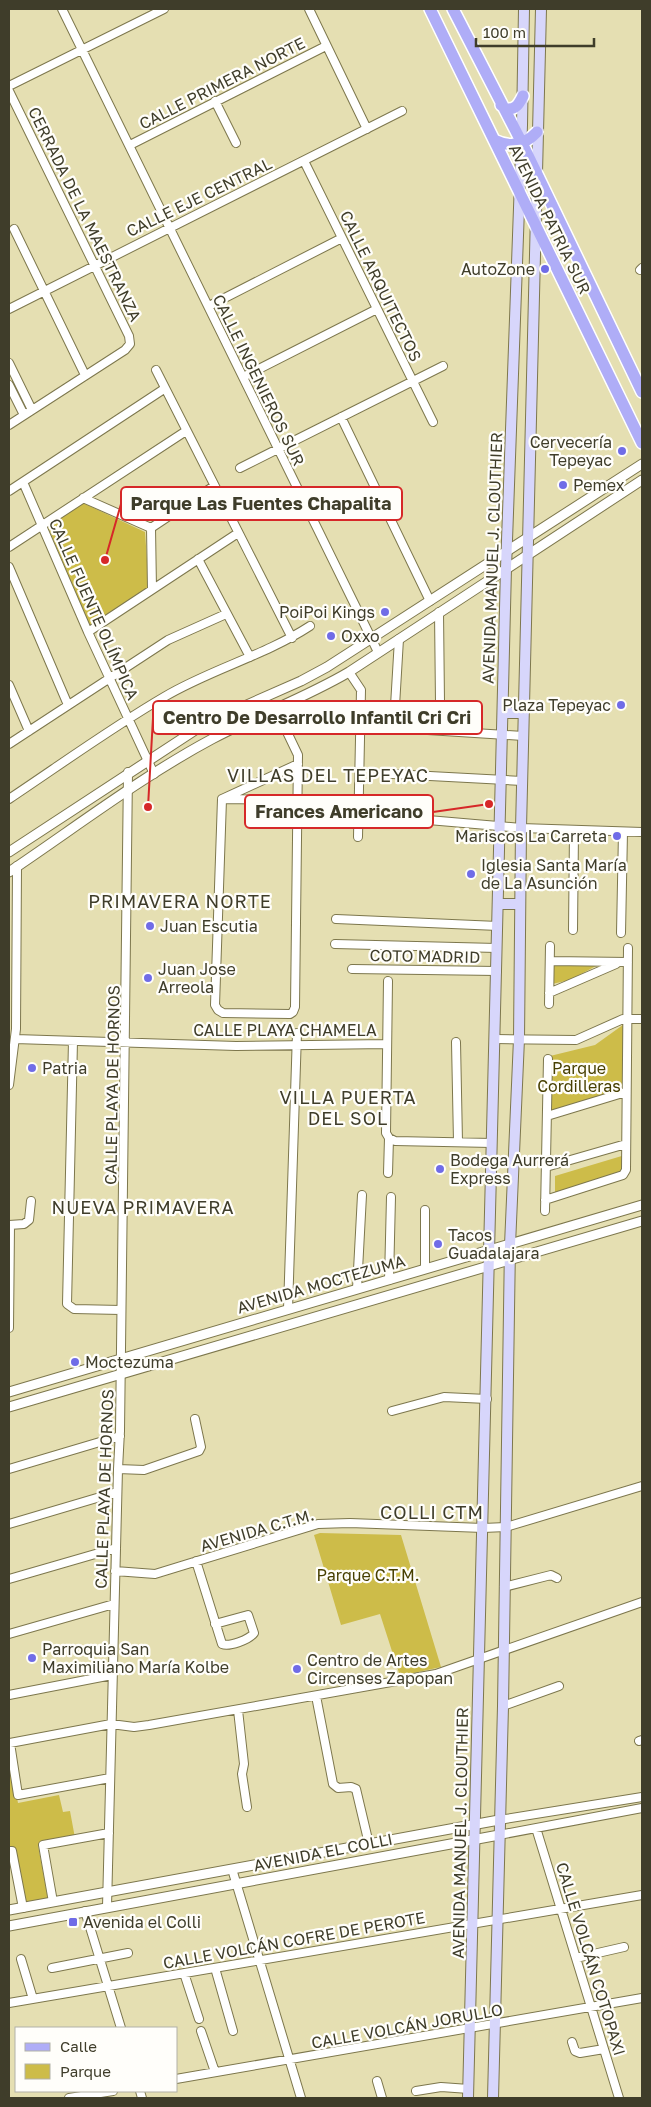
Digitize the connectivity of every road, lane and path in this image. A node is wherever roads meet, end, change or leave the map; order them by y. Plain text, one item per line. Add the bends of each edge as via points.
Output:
1 (62, 9) edge
2 (164, 9) edge
3 (309, 9) edge
4 (430, 9) edge
5 (453, 9) edge
6 (524, 9) edge
7 (541, 9) edge
8 (326, 46) junction
9 (82, 49) junction
10 (9, 86) edge
11 (9, 91) edge
12 (523, 96) junction
13 (215, 101) junction
14 (501, 105) junction
15 (402, 111) dead end
16 (367, 129) junction
17 (537, 132) junction
18 (494, 140) junction
19 (236, 144) dead end
20 (522, 144) junction
21 (130, 145) junction
22 (304, 161) junction
23 (536, 176) junction
24 (519, 191) junction
25 (535, 225) junction
26 (169, 227) junction
27 (14, 229) dead end
28 (342, 238) junction
29 (94, 265) junction
30 (44, 291) junction
31 (209, 306) junction
32 (9, 309) edge
33 (378, 309) junction
34 (9, 363) edge
35 (443, 366) dead end
36 (156, 370) dead end
37 (85, 375) junction
38 (243, 377) junction
39 (413, 381) junction
40 (9, 385) edge
41 (164, 389) junction
42 (642, 392) edge
43 (32, 410) junction
44 (24, 416) junction
45 (341, 417) junction
46 (433, 422) dead end
47 (9, 425) edge
48 (186, 431) junction
49 (642, 443) edge
50 (278, 449) junction
51 (642, 464) edge
52 (240, 468) dead end
53 (642, 480) edge
54 (23, 482) junction
55 (214, 486) junction
56 (9, 491) edge
57 (83, 498) junction
58 (42, 525) junction
59 (151, 528) junction
60 (238, 533) junction
61 (528, 536) junction
62 (9, 547) edge
63 (508, 549) junction
64 (528, 554) junction
65 (198, 559) junction
66 (9, 567) edge
67 (506, 568) junction
68 (152, 589) junction
69 (430, 601) junction
70 (439, 612) junction
71 (226, 614) junction
72 (310, 626) dead end
73 (88, 632) junction
74 (292, 638) junction
75 (370, 639) junction
76 (399, 639) junction
77 (378, 652) junction
78 (250, 657) junction
79 (349, 672) junction
80 (109, 678) junction
81 (9, 685) edge
82 (440, 704) dead end
83 (68, 705) junction
84 (395, 706) dead end
85 (276, 709) junction
86 (503, 713) junction
87 (524, 713) junction
88 (129, 720) junction
89 (396, 728) dead end
90 (29, 731) junction
91 (502, 735) junction
92 (523, 736) junction
93 (9, 744) edge
94 (148, 760) junction
95 (298, 764) junction
96 (128, 772) junction
97 (154, 774) junction
98 (392, 774) dead end
99 (501, 780) junction
100 (522, 781) junction
101 (128, 790) junction
102 (9, 799) edge
103 (222, 799) junction
104 (297, 800) junction
105 (393, 817) dead end
106 (500, 826) junction
107 (521, 828) junction
108 (574, 831) junction
109 (623, 832) junction
110 (642, 832) edge
111 (358, 836) dead end
112 (9, 852) edge
113 (13, 869) edge
114 (498, 904) junction
115 (520, 904) junction
116 (336, 919) dead end
117 (498, 926) junction
118 (573, 930) dead end
119 (621, 933) dead end
120 (335, 944) dead end
121 (550, 946) dead end
122 (497, 948) junction
123 (628, 948) dead end
124 (550, 961) junction
125 (619, 962) junction
126 (628, 962) junction
127 (352, 969) dead end
128 (497, 971) junction
129 (388, 981) dead end
130 (12, 993) edge
131 (549, 993) junction
132 (549, 1004) dead end
133 (627, 1019) junction
134 (642, 1019) edge
135 (12, 1029) edge
136 (297, 1033) dead end
137 (15, 1039) junction
138 (495, 1039) junction
139 (519, 1039) junction
140 (73, 1041) junction
141 (126, 1042) junction
142 (456, 1042) dead end
143 (386, 1044) junction
144 (297, 1046) junction
145 (548, 1059) dead end
146 (9, 1085) edge
147 (626, 1092) junction
148 (547, 1116) junction
149 (389, 1138) junction
150 (458, 1142) junction
151 (492, 1143) junction
152 (626, 1144) junction
153 (546, 1166) junction
154 (388, 1173) dead end
155 (362, 1195) dead end
156 (391, 1197) dead end
157 (31, 1200) dead end
158 (545, 1200) junction
159 (642, 1205) edge
160 (425, 1210) dead end
161 (545, 1211) dead end
162 (642, 1221) edge
163 (10, 1225) edge
164 (510, 1245) junction
165 (490, 1251) junction
166 (510, 1259) junction
167 (490, 1266) junction
168 (426, 1269) junction
169 (10, 1278) edge
170 (389, 1280) junction
171 (357, 1289) junction
172 (288, 1309) junction
173 (121, 1310) junction
174 (9, 1328) edge
175 (120, 1358) junction
176 (121, 1374) junction
177 (9, 1392) edge
178 (487, 1399) junction
179 (9, 1407) edge
180 (392, 1411) dead end
181 (195, 1418) dead end
182 (120, 1436) junction
183 (9, 1469) edge
184 (118, 1469) junction
185 (642, 1486) edge
186 (117, 1492) junction
187 (9, 1524) edge
188 (506, 1527) junction
189 (483, 1528) junction
190 (116, 1548) junction
191 (196, 1561) junction
192 (115, 1571) junction
193 (557, 1578) dead end
194 (9, 1579) edge
195 (504, 1587) junction
196 (642, 1602) edge
197 (114, 1604) junction
198 (215, 1624) junction
199 (9, 1634) edge
200 (503, 1650) junction
201 (480, 1659) junction
202 (112, 1675) junction
203 (559, 1686) dead end
204 (9, 1694) edge
205 (316, 1696) junction
206 (503, 1706) junction
207 (238, 1710) junction
208 (111, 1724) junction
209 (10, 1743) edge
210 (110, 1778) junction
211 (642, 1797) edge
212 (247, 1807) dead end
213 (642, 1808) edge
214 (499, 1820) junction
215 (475, 1824) junction
216 (536, 1828) junction
217 (109, 1833) junction
218 (499, 1835) junction
219 (475, 1838) junction
220 (369, 1844) junction
221 (10, 1851) edge
222 (232, 1869) junction
223 (235, 1883) junction
224 (108, 1892) junction
225 (642, 1895) edge
226 (53, 1902) junction
227 (107, 1907) junction
228 (23, 1908) junction
229 (561, 1908) junction
230 (9, 1910) edge
231 (86, 1911) junction
232 (497, 1920) junction
233 (473, 1924) junction
234 (9, 1926) edge
235 (624, 1946) dead end
236 (128, 1953) dead end
237 (576, 1958) junction
238 (21, 1959) dead end
239 (100, 1959) junction
240 (259, 1960) junction
241 (52, 1968) dead end
242 (215, 1968) junction
243 (184, 1973) junction
244 (108, 1986) junction
245 (642, 1998) edge
246 (33, 1999) junction
247 (9, 2003) edge
248 (591, 2007) junction
249 (199, 2019) dead end
250 (495, 2025) junction
251 (121, 2027) edge
252 (470, 2029) junction
253 (202, 2031) dead end
254 (233, 2031) dead end
255 (572, 2042) dead end
256 (604, 2049) junction
257 (289, 2060) junction
258 (215, 2072) junction
259 (178, 2079) edge
260 (377, 2081) dead end
261 (416, 2091) dead end
262 (107, 2092) edge
263 (468, 2094) edge
264 (69, 2098) edge
265 (73, 2098) edge
266 (301, 2098) edge
267 (382, 2098) edge
268 (494, 2098) edge
269 (619, 2098) edge

1 - 9 street, CALLE INGENIEROS SUR
2 - 9 street
3 - 8 street
4 - 18 main road, AVENIDA PATRIA SUR
5 - 14 main road, AVENIDA PATRIA SUR
6 - 12 main road, AVENIDA MANUEL J. CLOUTHIER
7 - 17 main road
8 - 13 street, CALLE PRIMERA NORTE
8 - 16 street
9 - 10 street
9 - 21 street, CALLE INGENIEROS SUR
11 - 29 street, CERRADA DE LA MAESTRANZA
12 - 14 main road via 513,108 506,109
12 - 20 main road, AVENIDA MANUEL J. CLOUTHIER
13 - 19 street
13 - 21 street, CALLE PRIMERA NORTE
14 - 20 main road, AVENIDA PATRIA SUR
15 - 16 street, CALLE EJE CENTRAL
16 - 22 street, CALLE EJE CENTRAL
17 - 20 main road
17 - 23 main road
18 - 20 main road via 504,144
18 - 24 main road, AVENIDA PATRIA SUR
20 - 23 main road, AVENIDA PATRIA SUR
20 - 24 main road, AVENIDA MANUEL J. CLOUTHIER
21 - 26 street, CALLE INGENIEROS SUR
22 - 26 street, CALLE EJE CENTRAL
22 - 28 street, CALLE ARQUITECTOS
23 - 25 main road
23 - 42 main road, AVENIDA PATRIA SUR
24 - 25 main road, AVENIDA PATRIA SUR
24 - 63 main road, AVENIDA MANUEL J. CLOUTHIER
25 - 49 main road, AVENIDA PATRIA SUR
25 - 61 main road
26 - 29 street, CALLE EJE CENTRAL
26 - 31 street, CALLE INGENIEROS SUR
27 - 30 street
28 - 31 street
28 - 33 street, CALLE ARQUITECTOS
29 - 30 street, CALLE EJE CENTRAL
29 - 37 street, CERRADA DE LA MAESTRANZA via 130,344
30 - 32 street, CALLE EJE CENTRAL
30 - 37 street
31 - 38 street, CALLE INGENIEROS SUR
33 - 38 street
33 - 39 street, CALLE ARQUITECTOS
34 - 43 street
35 - 39 street
36 - 41 street
37 - 43 street
38 - 50 street, CALLE INGENIEROS SUR
39 - 45 street
39 - 46 street, CALLE ARQUITECTOS
40 - 44 street
41 - 48 street
41 - 54 street
43 - 44 street
44 - 47 street
45 - 50 street
45 - 69 street
48 - 55 street
48 - 57 street
50 - 52 street
50 - 75 street, CALLE INGENIEROS SUR
51 - 61 street
53 - 64 street
54 - 56 street
54 - 58 street, CALLE FUENTE OLÍMPICA
55 - 59 street
55 - 60 street
57 - 58 street
57 - 59 street
58 - 62 street
58 - 73 street, CALLE FUENTE OLÍMPICA
59 - 68 street
60 - 65 street
60 - 74 street
61 - 63 street
61 - 64 main road
63 - 67 main road, AVENIDA MANUEL J. CLOUTHIER
63 - 69 street
64 - 67 street
64 - 87 main road
65 - 68 street
65 - 71 street
66 - 83 street
67 - 70 street
67 - 86 main road, AVENIDA MANUEL J. CLOUTHIER
68 - 73 street
69 - 75 street
70 - 76 street
70 - 82 street
71 - 78 street
71 - 80 street via 168,640
72 - 74 street
73 - 80 street, CALLE FUENTE OLÍMPICA
74 - 78 street
75 - 77 street, CALLE INGENIEROS SUR
75 - 94 street via 301,681 206,723
76 - 77 street
76 - 84 street
77 - 79 street
78 - 88 street via 200,677
79 - 85 street
79 - 111 street via 361,690
80 - 83 street
80 - 88 street, CALLE FUENTE OLÍMPICA
81 - 90 street
83 - 90 street
85 - 95 street via 298,755
85 - 97 street via 213,738
86 - 87 main road
86 - 91 main road, AVENIDA MANUEL J. CLOUTHIER
87 - 92 main road
88 - 94 street, CALLE FUENTE OLÍMPICA
88 - 102 street
89 - 91 street
90 - 93 street
91 - 92 street
91 - 99 main road, AVENIDA MANUEL J. CLOUTHIER
92 - 100 main road
94 - 96 street
94 - 97 street, CALLE FUENTE OLÍMPICA
95 - 103 street
95 - 104 street
96 - 101 street, CALLE PLAYA DE HORNOS
96 - 112 street
97 - 101 street
98 - 99 street
99 - 100 street
99 - 106 main road, AVENIDA MANUEL J. CLOUTHIER
100 - 107 main road
101 - 113 street
101 - 141 street, CALLE PLAYA DE HORNOS
103 - 104 street
103 - 104 street via 215,1005 224,1013 286,1014 293,1012 295,1007
105 - 106 street
106 - 107 street
106 - 114 main road, AVENIDA MANUEL J. CLOUTHIER
107 - 108 street
107 - 115 main road
108 - 109 street
108 - 118 street
109 - 110 street
109 - 119 street
113 - 130 street
114 - 115 main road
114 - 117 main road, AVENIDA MANUEL J. CLOUTHIER
115 - 139 main road
116 - 117 street
117 - 122 main road, AVENIDA MANUEL J. CLOUTHIER
120 - 122 street
121 - 124 street
122 - 128 main road, AVENIDA MANUEL J. CLOUTHIER
123 - 126 street
124 - 125 street
124 - 131 street
125 - 126 street
125 - 131 street
126 - 133 street
127 - 128 street, COTO MADRID
128 - 138 main road, AVENIDA MANUEL J. CLOUTHIER
129 - 143 street
130 - 135 street
131 - 132 street
133 - 134 street
133 - 139 street via 576,1040
133 - 147 street
135 - 137 street
136 - 144 street
137 - 140 street, CALLE PLAYA CHAMELA
137 - 146 street
138 - 139 street
138 - 151 main road, AVENIDA MANUEL J. CLOUTHIER
139 - 164 main road
140 - 141 street, CALLE PLAYA CHAMELA
140 - 173 street via 68,1304 74,1309
141 - 144 street, CALLE PLAYA CHAMELA
141 - 173 street, CALLE PLAYA DE HORNOS
142 - 150 street
143 - 144 street, CALLE PLAYA CHAMELA
143 - 149 street, CALLE PLAYA CHAMELA via 386,1133
144 - 172 street
145 - 148 street
147 - 148 street
147 - 152 street
148 - 153 street
149 - 150 street via 394,1141
149 - 154 street, CALLE PLAYA CHAMELA
150 - 151 street
151 - 165 main road, AVENIDA MANUEL J. CLOUTHIER
152 - 153 street
152 - 158 street via 626,1170 623,1174
153 - 158 street
155 - 171 street
156 - 170 street
157 - 163 street via 29,1220 24,1224
158 - 161 street
159 - 164 street, AVENIDA MOCTEZUMA
160 - 168 street
162 - 166 street, AVENIDA MOCTEZUMA
163 - 169 street
164 - 165 street, AVENIDA MOCTEZUMA
164 - 166 main road
165 - 167 main road, AVENIDA MANUEL J. CLOUTHIER
165 - 168 street, AVENIDA MOCTEZUMA
166 - 167 street, AVENIDA MOCTEZUMA
166 - 188 main road
167 - 176 street, AVENIDA MOCTEZUMA
167 - 178 main road, AVENIDA MANUEL J. CLOUTHIER
168 - 170 street, AVENIDA MOCTEZUMA
169 - 174 street
170 - 171 street, AVENIDA MOCTEZUMA
171 - 172 street, AVENIDA MOCTEZUMA
172 - 175 street, AVENIDA MOCTEZUMA
173 - 175 street, CALLE PLAYA DE HORNOS
175 - 176 street, CALLE PLAYA DE HORNOS
175 - 177 street, AVENIDA MOCTEZUMA
176 - 179 street, AVENIDA MOCTEZUMA
176 - 182 street, CALLE PLAYA DE HORNOS
178 - 180 street via 444,1397
178 - 189 main road, AVENIDA MANUEL J. CLOUTHIER
181 - 184 street via 201,1449 144,1470
182 - 183 street
182 - 184 street, CALLE PLAYA DE HORNOS
184 - 186 street, CALLE PLAYA DE HORNOS
185 - 188 street, AVENIDA C.T.M.
186 - 187 street
186 - 190 street, CALLE PLAYA DE HORNOS
188 - 189 street, AVENIDA C.T.M.
188 - 195 main road
189 - 191 street, AVENIDA C.T.M. via 318,1524
189 - 201 main road, AVENIDA MANUEL J. CLOUTHIER
190 - 192 street, CALLE PLAYA DE HORNOS
190 - 194 street
191 - 192 street, AVENIDA C.T.M. via 155,1574
191 - 198 street
192 - 197 street, CALLE PLAYA DE HORNOS
193 - 195 street via 551,1575
195 - 200 main road
196 - 200 street
197 - 199 street
197 - 202 street, CALLE PLAYA DE HORNOS
198 - 198 street via 223,1645 253,1635 248,1615
200 - 201 street
200 - 206 main road
201 - 205 street via 436,1674
201 - 215 main road, AVENIDA MANUEL J. CLOUTHIER
202 - 204 street
202 - 208 street, CALLE PLAYA DE HORNOS
203 - 206 street
205 - 207 street
205 - 220 street via 333,1784 338,1788 356,1789
206 - 214 main road
207 - 208 street via 149,1725
207 - 212 street
208 - 209 street
208 - 210 street, CALLE PLAYA DE HORNOS
209 - 210 street via 18,1795
210 - 217 street, CALLE PLAYA DE HORNOS
211 - 214 street, AVENIDA EL COLLI
213 - 216 street, AVENIDA EL COLLI
214 - 215 street, AVENIDA EL COLLI
214 - 218 main road
215 - 219 main road, AVENIDA MANUEL J. CLOUTHIER
215 - 220 street, AVENIDA EL COLLI
216 - 218 street, AVENIDA EL COLLI
216 - 229 street, CALLE VOLCÁN COTOPAXI
217 - 224 street, CALLE PLAYA DE HORNOS
217 - 226 street via 43,1845
218 - 219 street, AVENIDA EL COLLI
218 - 232 main road
219 - 223 street, AVENIDA EL COLLI
219 - 233 main road, AVENIDA MANUEL J. CLOUTHIER
220 - 222 street, AVENIDA EL COLLI
221 - 228 street
222 - 223 street
222 - 224 street, AVENIDA EL COLLI
223 - 227 street, AVENIDA EL COLLI
223 - 240 street
224 - 226 street, AVENIDA EL COLLI
224 - 227 street, CALLE PLAYA DE HORNOS
225 - 229 street, CALLE VOLCÁN COFRE DE PEROTE
226 - 228 street, AVENIDA EL COLLI
227 - 231 street, AVENIDA EL COLLI
228 - 230 street, AVENIDA EL COLLI
229 - 232 street, CALLE VOLCÁN COFRE DE PEROTE
229 - 237 street, CALLE VOLCÁN COTOPAXI
231 - 234 street, AVENIDA EL COLLI
231 - 239 street
232 - 233 street, CALLE VOLCÁN COFRE DE PEROTE
232 - 250 main road
233 - 240 street, CALLE VOLCÁN COFRE DE PEROTE
233 - 252 main road, AVENIDA MANUEL J. CLOUTHIER
235 - 237 street
236 - 239 street
237 - 248 street, CALLE VOLCÁN COTOPAXI
238 - 246 street
239 - 241 street
239 - 244 street
240 - 242 street, CALLE VOLCÁN COFRE DE PEROTE
240 - 257 street
242 - 243 street, CALLE VOLCÁN COFRE DE PEROTE
242 - 254 street
243 - 244 street, CALLE VOLCÁN COFRE DE PEROTE
243 - 249 street
244 - 246 street, CALLE VOLCÁN COFRE DE PEROTE
244 - 251 street
245 - 248 street, CALLE VOLCÁN JORULLO
246 - 247 street, CALLE VOLCÁN COFRE DE PEROTE
248 - 250 street, CALLE VOLCÁN JORULLO
248 - 256 street, CALLE VOLCÁN COTOPAXI
250 - 252 street, CALLE VOLCÁN JORULLO
250 - 268 main road
252 - 257 street, CALLE VOLCÁN JORULLO
252 - 263 main road, AVENIDA MANUEL J. CLOUTHIER
253 - 258 street
255 - 256 street via 575,2051 580,2053
256 - 269 street, CALLE VOLCÁN COTOPAXI
257 - 258 street, CALLE VOLCÁN JORULLO
257 - 266 street
258 - 259 street, CALLE VOLCÁN JORULLO
260 - 267 street
261 - 263 street via 441,2087
262 - 265 street
264 - 265 street

